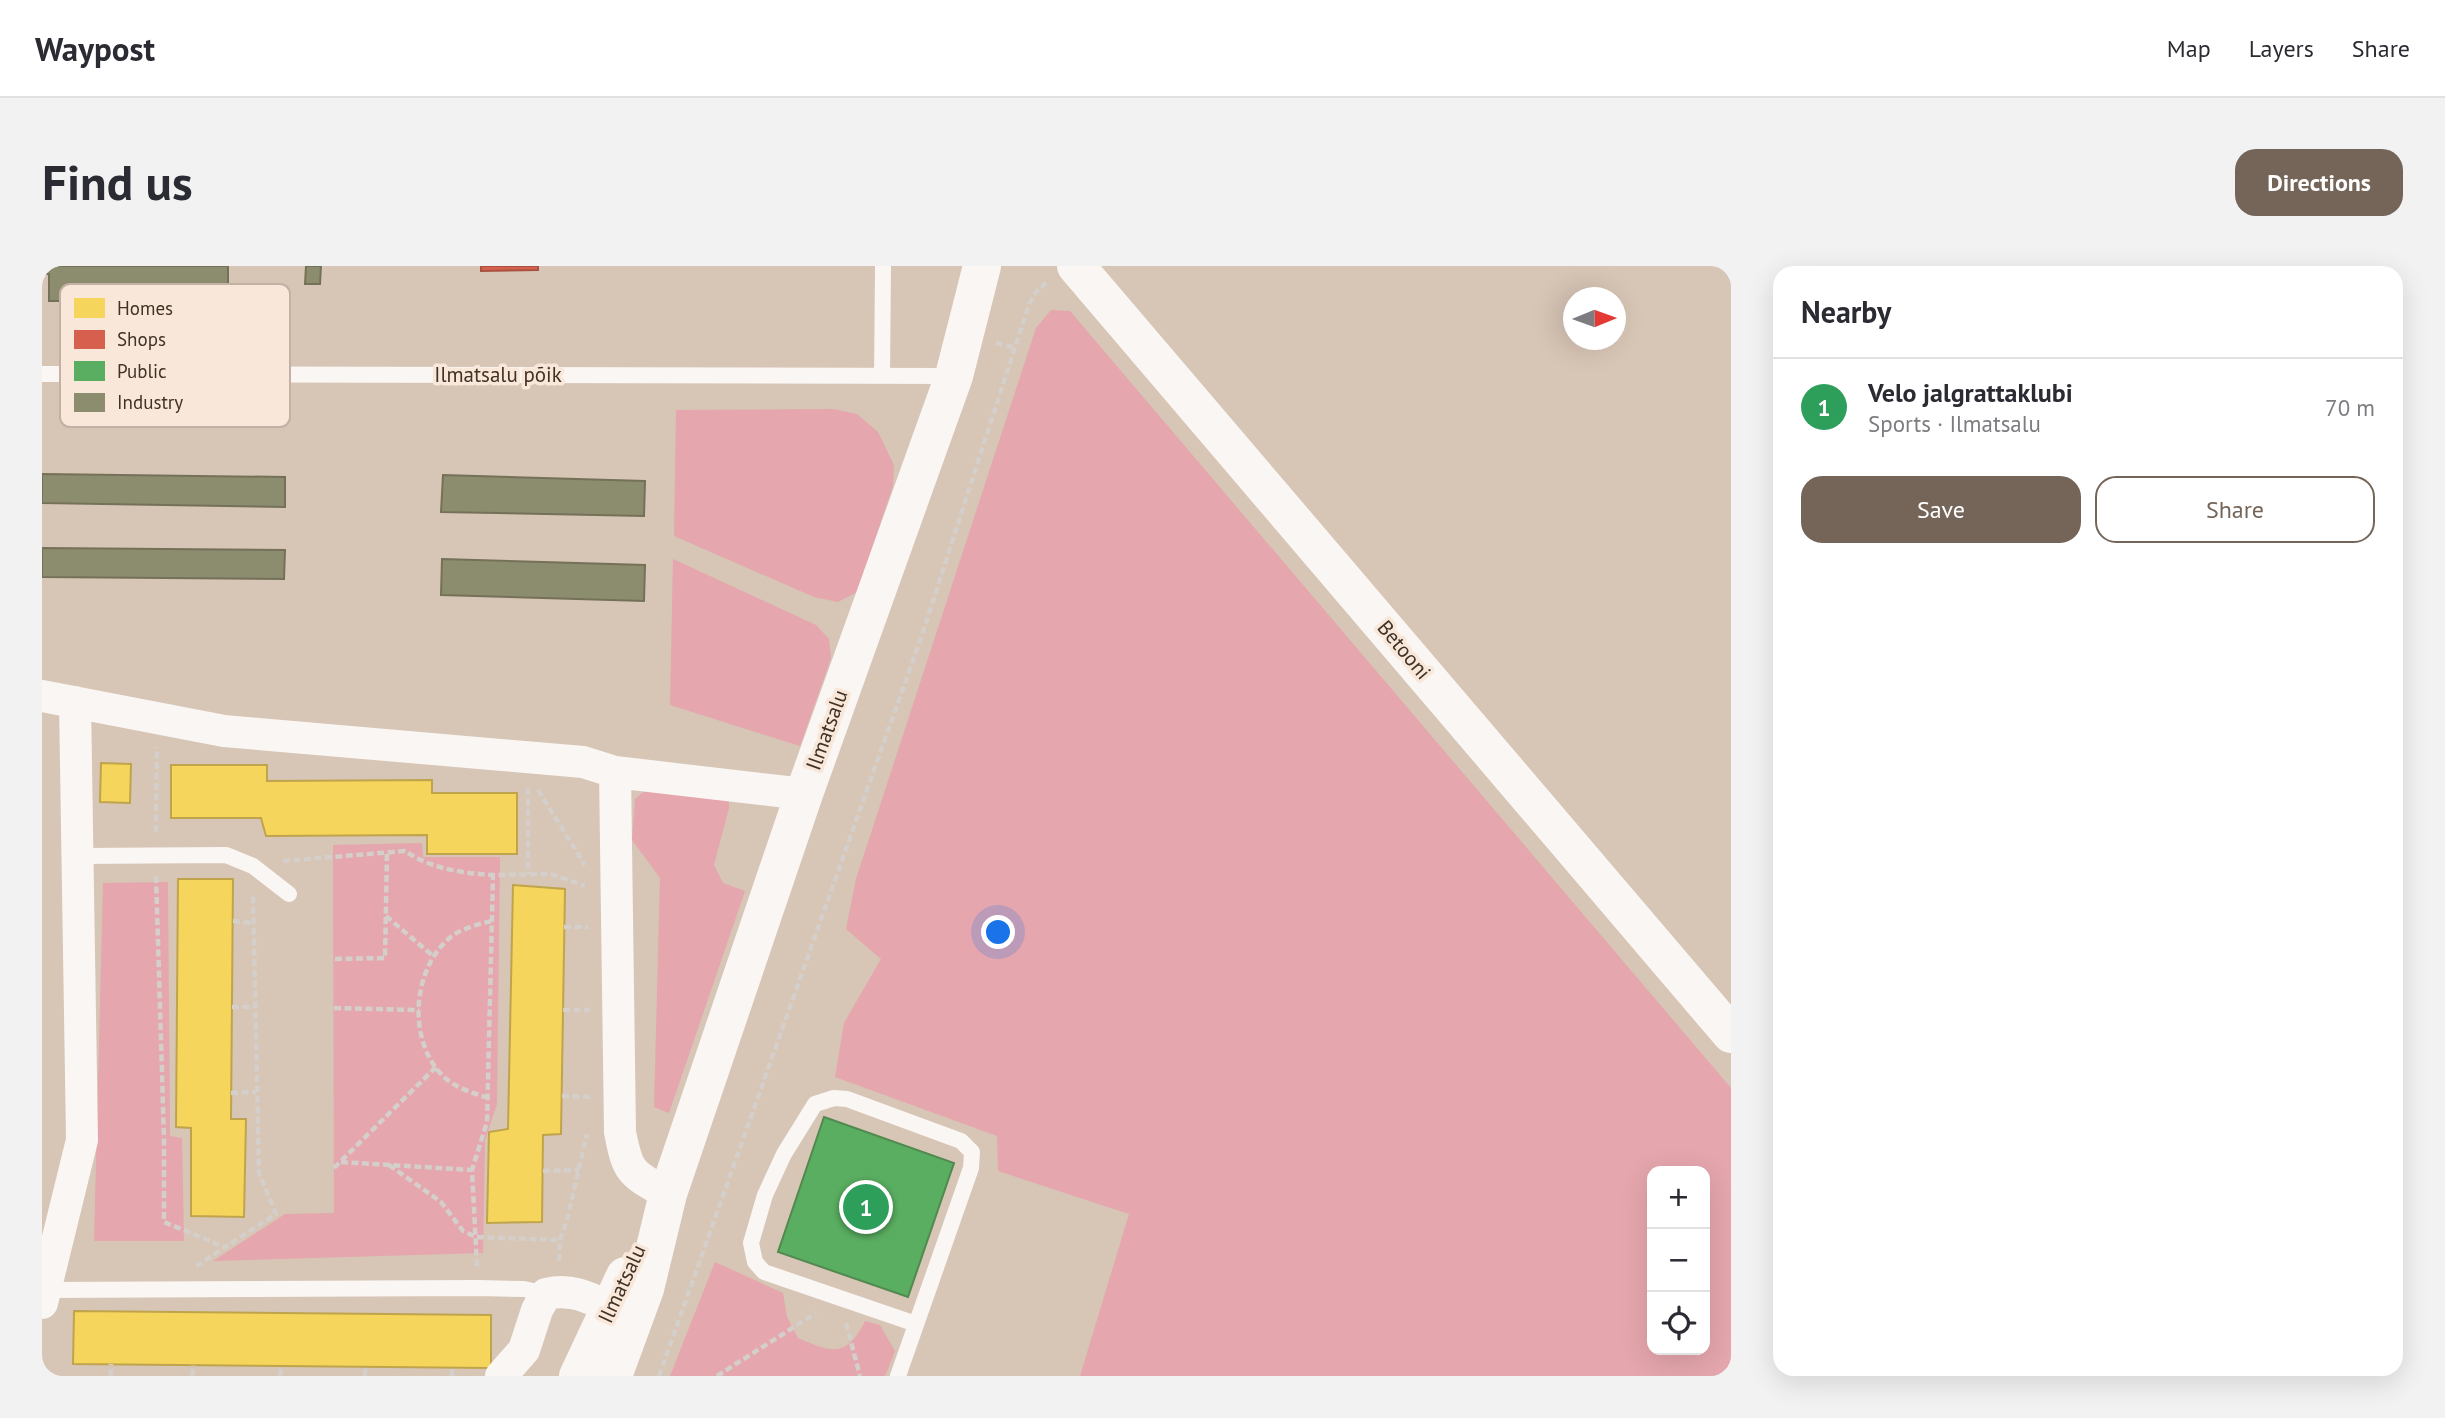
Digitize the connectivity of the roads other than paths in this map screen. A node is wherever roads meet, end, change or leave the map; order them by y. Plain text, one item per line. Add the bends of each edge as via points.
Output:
1 (883, 266) edge
2 (982, 266) edge
3 (1066, 270) edge
4 (42, 374) edge
5 (60, 374) edge
6 (290, 375) edge
7 (882, 376) junction
8 (954, 376) junction
9 (42, 696) edge
10 (75, 702) junction
11 (615, 772) junction
12 (804, 794) junction
13 (78, 856) junction
14 (289, 894) dead end
15 (1731, 1034) edge
16 (668, 1194) junction
17 (546, 1294) junction
18 (44, 1296) edge
19 (611, 1308) junction
20 (916, 1324) junction
21 (501, 1376) edge
22 (578, 1376) edge
23 (612, 1376) edge
24 (898, 1376) edge

1 - 7 lane
2 - 8 street, Ilmatsalu
3 - 15 street, Betooni
4 - 5 lane, Ilmatsalu põik
6 - 7 lane, Ilmatsalu põik
7 - 8 lane, Ilmatsalu põik
8 - 12 street, Ilmatsalu
9 - 10 street
10 - 11 street via 224,730 523,765 583,762
10 - 13 street
11 - 12 street
11 - 16 street via 610,896 622,1142 626,1163 639,1178
12 - 16 street, Ilmatsalu
13 - 14 lane via 226,855 250,864
13 - 18 street via 82,1140
16 - 19 street, Ilmatsalu
16 - 23 street, Ilmatsalu via 645,1289
17 - 18 lane via 478,1288 160,1289
17 - 19 street via 579,1293
17 - 21 street via 524,1350
19 - 22 street, Ilmatsalu
20 - 20 lane via 971,1168 972,1152 961,1142 847,1099 815,1104 765,1195 751,1243 755,1262 764,1272
20 - 24 lane

